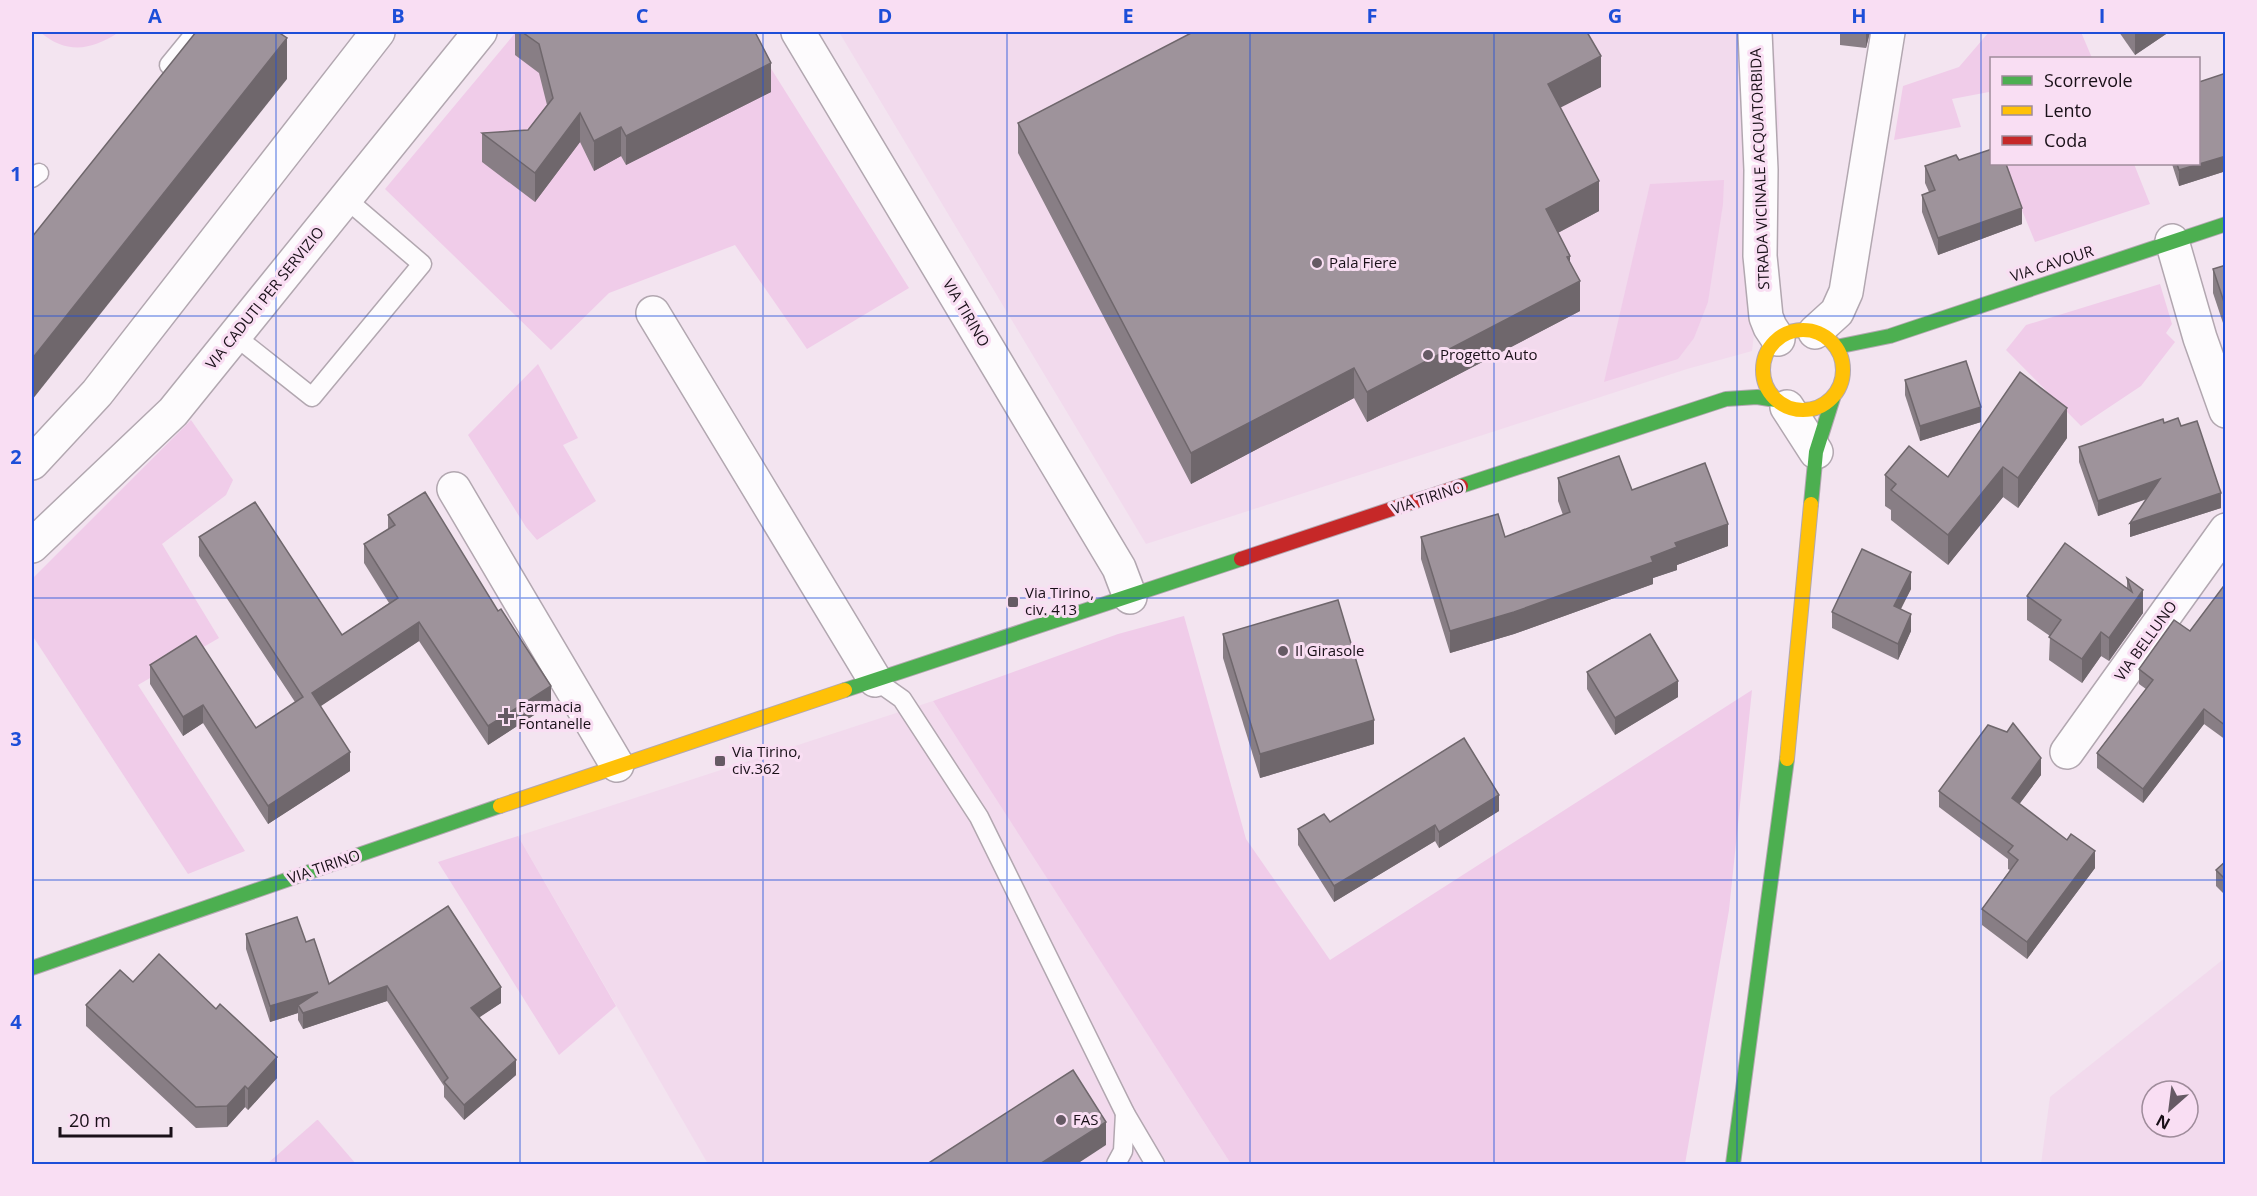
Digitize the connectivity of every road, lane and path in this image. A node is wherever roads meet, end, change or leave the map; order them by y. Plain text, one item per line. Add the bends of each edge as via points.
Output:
1 (195, 32) edge
2 (378, 32) edge
3 (480, 32) edge
4 (798, 32) edge
5 (1755, 32) edge
6 (1888, 32) edge
7 (160, 77) edge
8 (345, 198) junction
9 (2226, 224) edge
10 (2172, 241) junction
11 (653, 313) dead end
12 (235, 336) junction
13 (1890, 336) junction
14 (1778, 339) junction
15 (1826, 339) junction
16 (1874, 352) dead end
17 (1858, 368) dead end
18 (1763, 369) junction
19 (1842, 384) junction
20 (1833, 398) junction
21 (1726, 399) junction
22 (1781, 404) junction
23 (2226, 411) edge
24 (1816, 452) junction
25 (32, 463) edge
26 (454, 489) dead end
27 (2226, 530) edge
28 (32, 546) edge
29 (1130, 597) junction
30 (875, 680) junction
31 (2067, 752) dead end
32 (617, 765) junction
33 (32, 969) edge
34 (1125, 1113) junction
35 (1116, 1164) edge
36 (1155, 1164) edge
37 (1733, 1164) edge

1 - 7 lane
2 - 25 street via 97,393
3 - 8 street, VIA CADUTI PER SERVIZIO
4 - 29 street, VIA TIRINO via 1119,568
5 - 14 street, STRADA VICINALE ACQUATORBIDA via 1760,256 1766,317
6 - 15 street via 1846,292
8 - 12 street, VIA CADUTI PER SERVIZIO
8 - 12 lane via 422,264 312,397
9 - 10 street, VIA CAVOUR
10 - 13 street, VIA CAVOUR
10 - 23 street
11 - 30 street
12 - 28 street, VIA CADUTI PER SERVIZIO via 173,412
13 - 15 street, VIA CAVOUR
13 - 16 street, VIA CAVOUR
14 - 15 street via 1802,330
14 - 18 street via 1770,347
15 - 19 street via 1843,365
17 - 19 street
18 - 21 street, VIA TIRINO
18 - 22 street via 1768,391
19 - 20 street
20 - 22 street via 1811,410 1799,411
20 - 24 street
21 - 22 street, VIA TIRINO via 1757,397
21 - 29 street, VIA TIRINO
22 - 24 street
24 - 37 street via 1790,737
26 - 32 street
27 - 31 street, VIA BELLUNO
29 - 30 street, VIA TIRINO
30 - 32 street, VIA TIRINO
30 - 34 lane via 902,699 979,817
32 - 33 street, VIA TIRINO
34 - 35 lane via 1123,1151
34 - 36 lane

